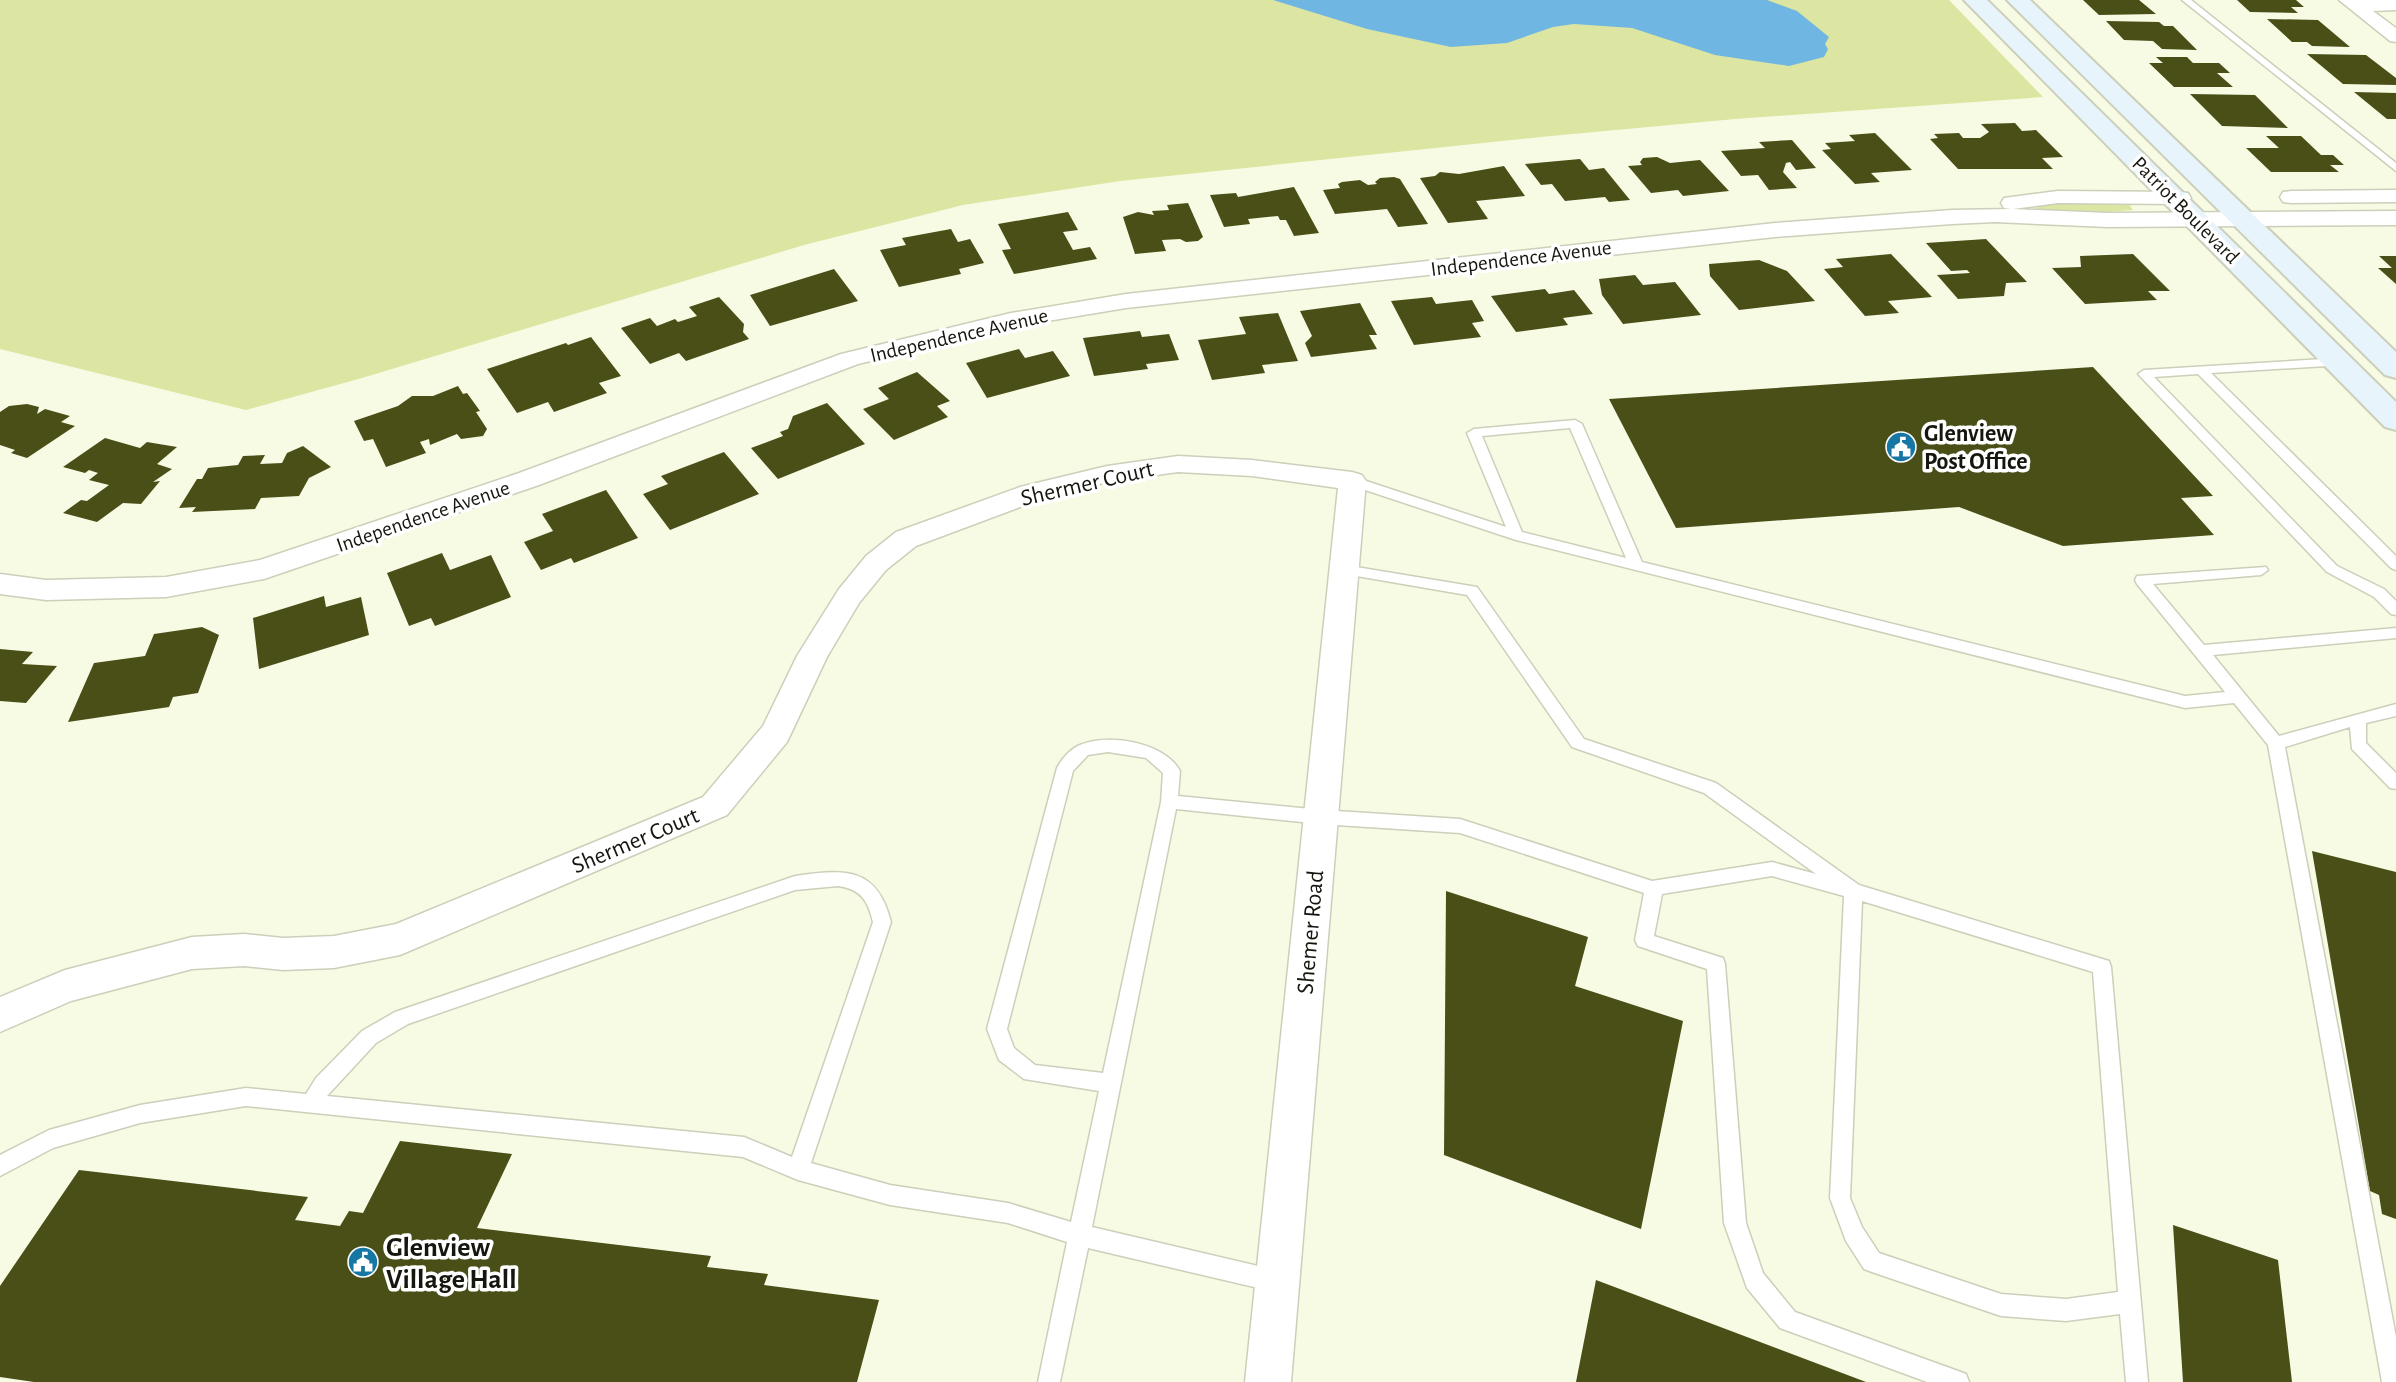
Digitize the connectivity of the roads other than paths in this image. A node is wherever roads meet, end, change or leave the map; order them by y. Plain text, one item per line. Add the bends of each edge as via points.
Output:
1 (1975, 0) edge
2 (2018, 0) edge
3 (2186, 0) edge
4 (2352, 3) edge
5 (2396, 5) edge
6 (2396, 37) edge
7 (2396, 168) edge
8 (2396, 196) edge
9 (2274, 197) dead end
10 (2173, 198) junction
11 (2222, 198) junction
12 (2245, 208) junction
13 (1952, 217) junction
14 (2396, 218) edge
15 (2195, 219) junction
16 (2340, 362) junction
17 (2396, 369) edge
18 (2201, 370) junction
19 (2396, 420) edge
20 (1352, 481) junction
21 (1516, 536) junction
22 (1636, 565) junction
23 (2396, 565) edge
24 (1344, 570) junction
25 (2261, 570) dead end
26 (0, 584) edge
27 (2396, 592) edge
28 (2379, 593) junction
29 (2396, 610) edge
30 (2396, 633) edge
31 (2201, 651) junction
32 (2238, 697) junction
33 (2396, 710) edge
34 (2358, 719) junction
35 (2276, 743) junction
36 (2396, 783) edge
37 (1169, 802) junction
38 (1321, 817) junction
39 (1654, 888) junction
40 (1853, 891) junction
41 (0, 1015) edge
42 (1111, 1083) junction
43 (311, 1103) junction
44 (0, 1166) edge
45 (798, 1170) junction
46 (1079, 1235) junction
47 (1277, 1282) junction
48 (2130, 1302) junction
49 (1049, 1382) edge
50 (1268, 1382) edge
51 (1958, 1382) edge
52 (2137, 1382) edge
53 (2393, 1382) edge

1 - 10 main road, Patriot Boulevard
2 - 11 main road, Patriot Boulevard
3 - 7 lane
4 - 5 street
4 - 6 street
8 - 9 street
10 - 11 street, Independence Avenue
10 - 13 street, Independence Avenue via 2035,199
10 - 15 main road, Patriot Boulevard
11 - 12 main road, Patriot Boulevard
12 - 14 street, Independence Avenue
12 - 15 street, Independence Avenue
12 - 17 main road, Patriot Boulevard
13 - 15 street, Independence Avenue
13 - 26 street, Independence Avenue via 1601,249 1126,302 1011,320 850,359 529,479 264,569 166,587 46,590
15 - 16 main road, Patriot Boulevard
16 - 18 lane
16 - 19 main road, Patriot Boulevard
18 - 23 lane
18 - 28 lane via 2144,374 2332,569
20 - 21 lane
20 - 24 street, Shemer Road
20 - 41 street, Shermer Court via 1178,464 1107,474 1030,493 906,539 876,563 849,596 812,656 776,733 715,806 400,939 321,952 192,953 65,986
21 - 22 lane
21 - 22 lane via 1474,432 1575,424
22 - 32 lane via 2185,702
24 - 38 street, Shemer Road
24 - 40 lane via 1472,591 1578,743 1710,788
25 - 31 lane via 2142,580
27 - 28 lane
28 - 29 lane
30 - 31 lane
31 - 32 lane
32 - 35 lane
33 - 34 lane
34 - 35 lane
34 - 36 lane via 2358,745
35 - 53 lane
37 - 38 lane
37 - 42 lane
37 - 42 lane via 1172,771 1150,752 1108,746 1083,750 1065,768 997,1029 1006,1054 1031,1073
38 - 39 lane via 1460,826
38 - 47 street, Shemer Road
39 - 40 lane via 1772,869
39 - 51 lane via 1644,940 1716,964 1735,1223 1755,1280 1788,1320
40 - 48 lane via 2102,967
40 - 48 lane via 1840,1198 1854,1234 1872,1261 2001,1305 2066,1310
42 - 46 lane
43 - 44 lane via 246,1097 140,1114 50,1140
43 - 45 lane via 744,1147
43 - 45 lane via 323,1084 369,1037 402,1018 795,883 840,878 865,885 879,905 882,922
45 - 46 lane via 890,1195 1008,1213
46 - 47 lane
46 - 49 lane
47 - 50 street, Shemer Road
48 - 52 lane

